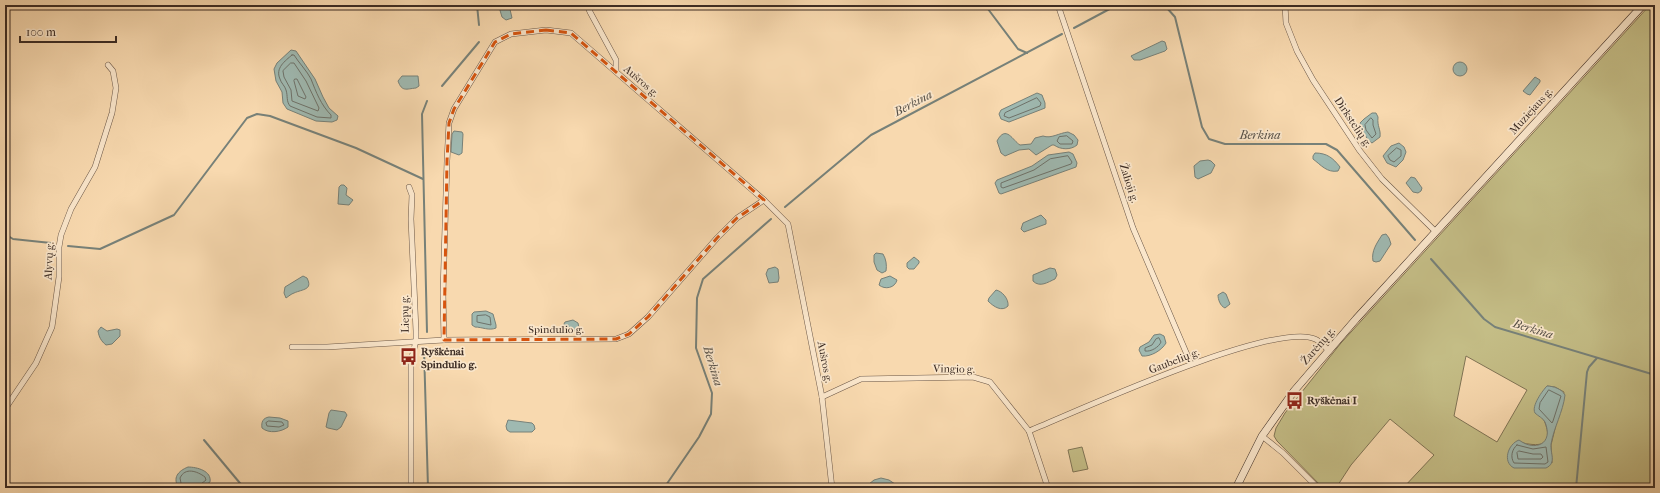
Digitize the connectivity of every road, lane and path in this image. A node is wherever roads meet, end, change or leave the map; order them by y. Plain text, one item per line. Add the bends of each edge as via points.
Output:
1 (587, 5) edge
2 (1058, 5) edge
3 (1285, 5) edge
4 (1643, 5) edge
5 (108, 66) dead end
6 (616, 71) junction
7 (409, 187) dead end
8 (764, 200) junction
9 (1436, 232) junction
10 (444, 340) junction
11 (416, 341) junction
12 (292, 347) dead end
13 (1329, 351) junction
14 (1191, 364) junction
15 (822, 397) junction
16 (5, 409) edge
17 (1029, 431) junction
18 (1262, 436) junction
19 (411, 488) edge
20 (832, 488) edge
21 (1048, 488) edge
22 (1236, 488) edge
23 (1318, 488) edge

1 - 6 street via 616,60
2 - 14 street, Žalioji g. via 1133,228
3 - 9 street, Dirkstelių g. via 1286,23 1297,51 1360,151 1382,179
4 - 9 main road, Muziejaus g.
5 - 16 street, Alyvų g. via 113,71 116,88 112,114 95,167 71,209 61,235 59,277 52,327 36,363
6 - 8 street, Aušros g.
6 - 10 street, Aušros g. via 571,33 546,30 511,34 495,42 454,109 449,123 443,293
7 - 11 street, Liepų g. via 412,195
8 - 10 street, Spindulio g. via 737,218 648,317 629,334 616,338
8 - 15 street, Aušros g. via 788,224
9 - 13 main road, Žarėnų g.
10 - 11 street, Spindulio g.
11 - 12 street, Spindulio g.
11 - 19 street, Liepų g. via 411,361
13 - 14 street, Gaubelių g. via 1315,339 1289,336
13 - 18 main road, Žarėnų g. via 1294,391
14 - 17 street, Gaubelių g.
15 - 17 street, Vingio g. via 861,379 973,377 990,382
15 - 20 street, Aušros g.
17 - 21 street, Vingio g.
18 - 22 main road, Žarėnų g.
18 - 23 street

